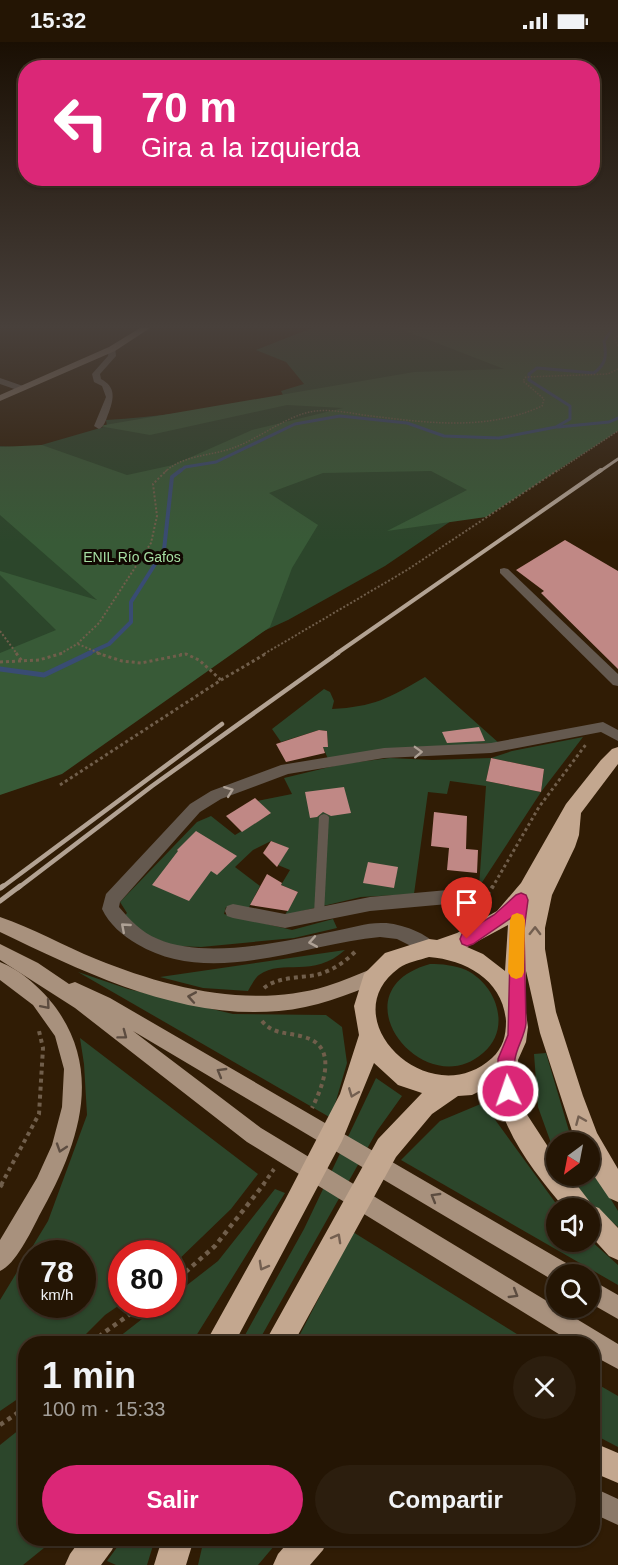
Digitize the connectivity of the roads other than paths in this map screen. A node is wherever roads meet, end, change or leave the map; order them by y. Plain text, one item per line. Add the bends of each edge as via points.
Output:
1 (110, 399) edge
2 (99, 426) dead end
3 (504, 571) dead end
4 (618, 682) edge
5 (618, 736) edge
6 (618, 753) edge
7 (572, 809) junction
8 (324, 817) dead end
9 (470, 895) dead end
10 (521, 900) junction
11 (345, 909) junction
12 (233, 911) dead end
13 (319, 914) junction
14 (1, 924) edge
15 (355, 934) junction
16 (435, 948) junction
17 (0, 951) edge
18 (24, 964) junction
19 (0, 970) edge
20 (375, 976) junction
21 (515, 1010) junction
22 (369, 1037) junction
23 (507, 1059) junction
24 (452, 1087) junction
25 (618, 1189) edge
26 (571, 1198) edge
27 (600, 1228) edge
28 (618, 1247) edge
29 (0, 1260) edge
30 (547, 1264) edge
31 (600, 1296) edge
32 (618, 1308) edge
33 (223, 1336) edge
34 (282, 1336) edge
35 (582, 1336) edge
36 (600, 1347) edge
37 (618, 1358) edge
38 (600, 1460) edge
39 (618, 1468) edge
40 (600, 1504) edge
41 (618, 1512) edge
42 (96, 1546) edge
43 (176, 1546) edge
44 (306, 1546) edge
45 (81, 1565) edge
46 (170, 1565) edge
47 (290, 1565) edge

1 - 2 street
3 - 4 street
15 -> 5 street via 263,951 209,956 156,947 129,931 110,909 112,899 195,808 216,795 286,769 384,753 491,748 603,727
6 - 7 highway
7 - 10 highway
25 -> 7 highway via 599,1163 577,1114 549,1022 537,966 534,929 538,904 571,836
8 - 13 lane
9 - 11 street
10 - 16 highway via 486,929
10 - 21 highway
11 - 13 street
11 - 15 street
12 - 13 street via 285,921
20 -> 14 main road via 338,993 292,1001 212,1000 133,982
15 - 16 street via 395,931
16 - 20 highway via 398,956
16 - 21 highway via 469,956 494,972
17 - 18 main road
30 -> 18 main road via 104,1004
18 -> 35 main road via 81,1002 254,1135
19 -> 29 main road via 39,996 52,1011 62,1026 75,1065 69,1124 57,1159 28,1220
20 - 22 highway via 364,1004
21 - 23 highway via 516,1035
22 - 24 highway via 379,1054 402,1074 431,1086
22 -> 33 highway via 350,1102
23 - 24 highway via 492,1074
23 - 26 highway via 513,1111
34 -> 24 highway via 387,1148 424,1106
27 - 28 highway
31 - 32 main road
36 -> 37 main road
38 - 39 highway
40 - 41 street
42 - 45 highway
43 - 46 highway
44 - 47 highway

